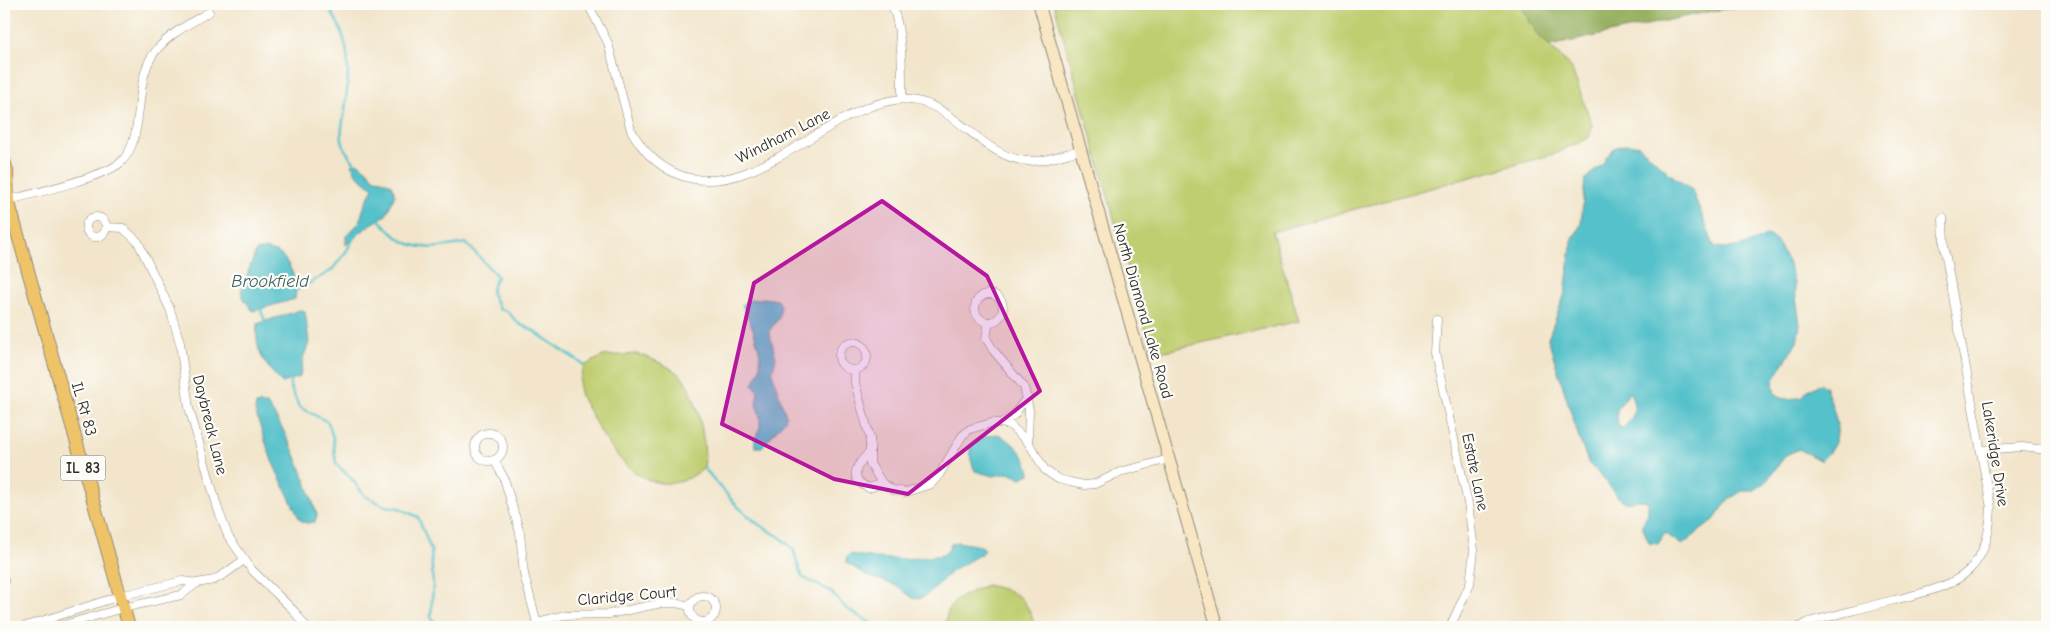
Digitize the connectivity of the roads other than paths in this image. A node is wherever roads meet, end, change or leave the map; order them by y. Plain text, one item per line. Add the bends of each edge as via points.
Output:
1 (588, 4) edge
2 (892, 4) edge
3 (1039, 4) edge
4 (209, 12) dead end
5 (902, 100) junction
6 (1080, 150) junction
7 (4, 161) edge
8 (5, 198) edge
9 (1943, 218) dead end
10 (106, 227) dead end
11 (1437, 319) dead end
12 (990, 322) dead end
13 (855, 370) dead end
14 (1027, 397) junction
15 (1001, 423) junction
16 (1028, 442) junction
17 (1982, 450) junction
18 (2047, 450) edge
19 (870, 452) junction
20 (1168, 459) junction
21 (494, 460) dead end
22 (882, 483) junction
23 (244, 560) junction
24 (197, 583) junction
25 (122, 602) junction
26 (690, 606) dead end
27 (537, 625) edge
28 (23, 627) edge
29 (57, 627) edge
30 (129, 627) edge
31 (306, 627) edge
32 (1217, 627) edge
33 (1450, 627) edge
34 (1799, 627) edge

1 - 5 street, Windham Lane via 604,34 637,142 667,170 689,179 713,181 753,170 864,110
2 - 5 street via 900,35
3 - 6 street, North Diamond Lake Road
4 - 8 street via 166,39 152,56 141,86 134,139 120,163 101,173
5 - 6 street, Windham Lane via 924,104 952,116 995,150 1014,158 1040,160
6 - 20 street, North Diamond Lake Road
7 - 8 main road, IL 83 via 7,171
8 - 25 main road, IL Rt 83 / IL 83
9 - 17 street, Lakeridge Drive via 1944,246
10 - 23 street, Daybreak Lane via 122,228 138,242 170,309 180,343 189,408 218,509 228,536
11 - 33 street, Estate Lane via 1435,353 1468,503 1474,550 1470,584
12 - 14 street via 986,338 1024,387
13 - 19 street via 855,383 870,438
14 - 15 street via 1014,415
14 - 16 street
15 - 16 street via 1010,425
15 - 22 street via 970,429 931,484 906,492 893,490
16 - 20 street via 1045,470 1058,479 1084,485
17 - 18 street via 2022,447
17 - 34 street, Lakeridge Drive via 1991,508 1990,522 1986,542 1968,571 1939,589
19 - 22 street via 870,464
19 - 22 street via 859,462 856,477 860,484 869,488
20 - 32 street, North Diamond Lake Road
21 - 27 street via 504,478 520,534 524,574
23 - 24 street via 214,580
23 - 31 street, Daybreak Lane
24 - 25 street via 182,581
24 - 25 street via 181,595
25 - 28 street
25 - 29 street
25 - 30 main road, IL Rt 83 / IL 83
26 - 27 street, Claridge Court via 662,604 609,614 564,615

